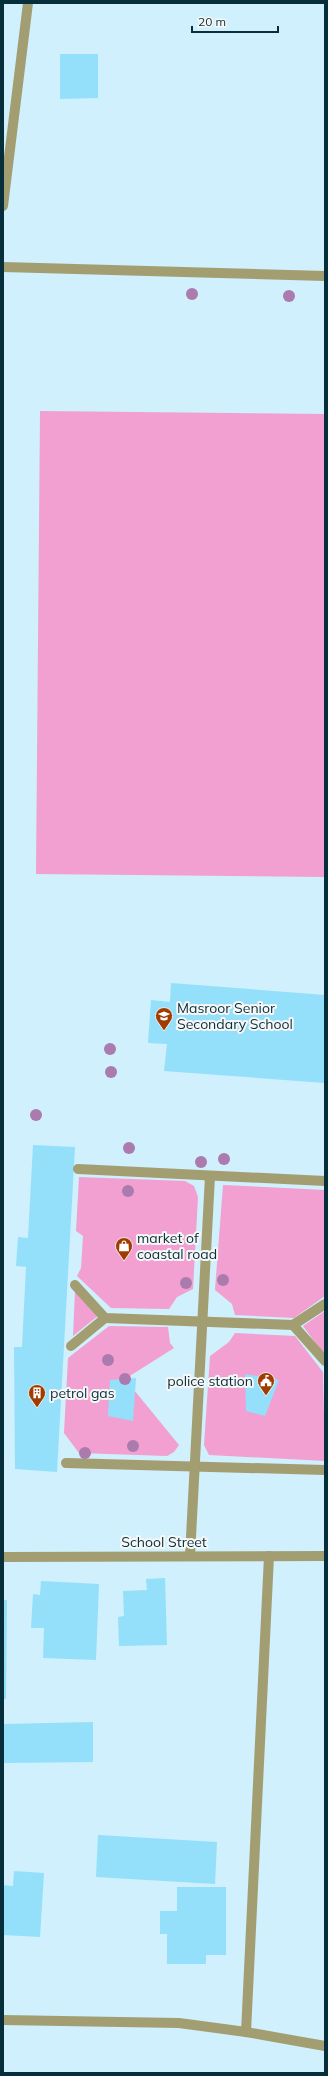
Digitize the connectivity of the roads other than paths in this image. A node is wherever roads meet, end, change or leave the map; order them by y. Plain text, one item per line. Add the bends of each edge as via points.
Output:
1 (28, 3) edge
2 (3, 206) edge
3 (3, 267) edge
4 (325, 276) edge
5 (78, 1169) dead end
6 (210, 1176) junction
7 (325, 1181) edge
8 (75, 1285) dead end
9 (325, 1304) edge
10 (106, 1318) junction
11 (202, 1321) junction
12 (293, 1325) junction
13 (71, 1346) dead end
14 (325, 1361) edge
15 (66, 1463) dead end
16 (194, 1466) junction
17 (325, 1470) edge
18 (190, 1556) junction
19 (269, 1556) junction
20 (325, 1556) edge
21 (3, 1557) edge
22 (3, 2020) edge
23 (246, 2032) junction
24 (325, 2046) edge

1 - 2 street
3 - 4 street
5 - 6 street
6 - 7 street
6 - 11 street
8 - 10 street
9 - 12 street
10 - 11 street
10 - 13 street
11 - 12 street
11 - 16 street
12 - 14 street
15 - 16 street
16 - 17 street
16 - 18 street
18 - 19 street, School Street
18 - 21 street, School Street
19 - 20 street, School Street
19 - 23 street
22 - 23 street via 179,2023
23 - 24 street

